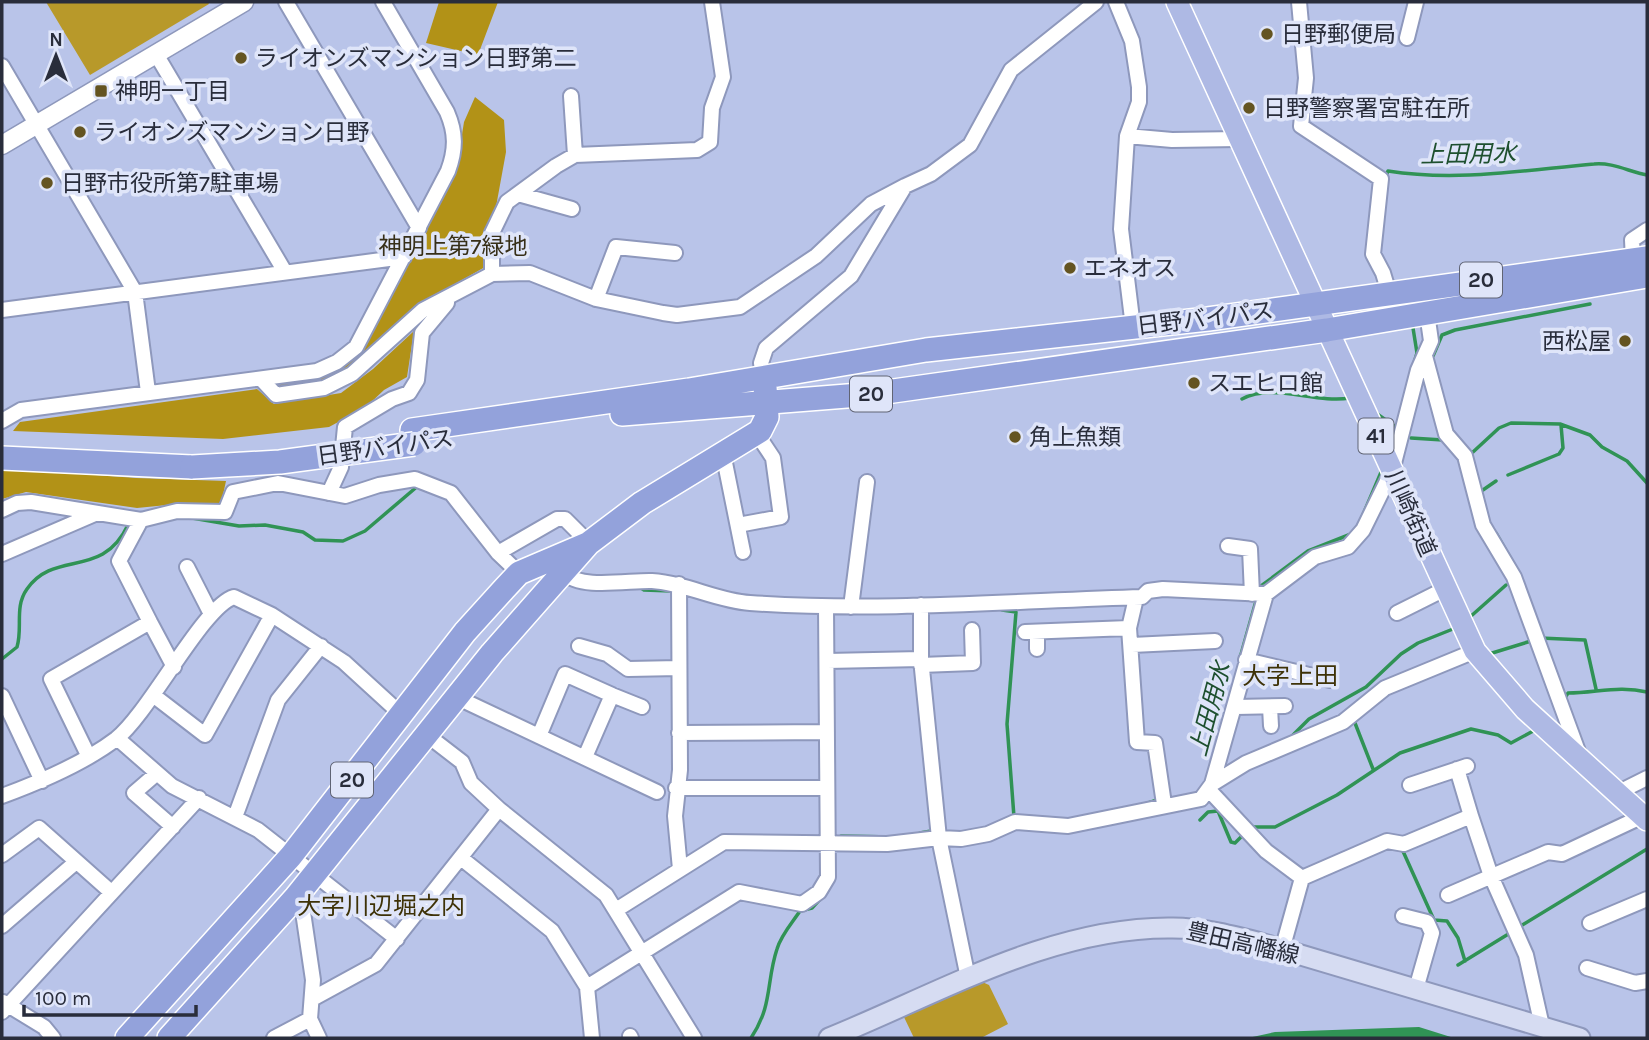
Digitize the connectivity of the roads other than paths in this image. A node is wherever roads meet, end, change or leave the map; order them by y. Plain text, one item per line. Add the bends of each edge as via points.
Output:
1 (244, 2) edge
2 (286, 2) edge
3 (383, 2) edge
4 (712, 2) edge
5 (1096, 2) edge
6 (1116, 2) edge
7 (1177, 2) edge
8 (1299, 2) edge
9 (1416, 2) edge
10 (1406, 38) dead end
11 (156, 54) junction
12 (2, 66) edge
13 (571, 96) dead end
14 (36, 124) junction
15 (1127, 136) junction
16 (1239, 139) junction
17 (2, 145) edge
18 (575, 155) junction
19 (905, 186) junction
20 (518, 194) junction
21 (572, 209) dead end
22 (419, 228) junction
23 (1647, 230) edge
24 (675, 253) dead end
25 (404, 257) junction
26 (1643, 265) edge
27 (285, 272) junction
28 (492, 274) junction
29 (135, 292) junction
30 (455, 293) junction
31 (1389, 293) junction
32 (596, 299) junction
33 (1315, 304) junction
34 (2, 310) edge
35 (1427, 313) junction
36 (1132, 327) junction
37 (1327, 330) junction
38 (1425, 356) junction
39 (763, 377) junction
40 (261, 379) junction
41 (148, 392) junction
42 (766, 403) junction
43 (2, 421) edge
44 (757, 434) junction
45 (413, 437) junction
46 (2, 444) edge
47 (723, 453) junction
48 (2, 458) edge
49 (192, 460) junction
50 (1392, 471) junction
51 (867, 482) dead end
52 (329, 493) junction
53 (2, 510) edge
54 (97, 513) junction
55 (141, 520) junction
56 (738, 525) junction
57 (589, 543) junction
58 (1228, 546) dead end
59 (743, 552) dead end
60 (498, 553) junction
61 (2, 554) edge
62 (187, 567) dead end
63 (519, 573) junction
64 (565, 573) junction
65 (679, 584) junction
66 (1445, 589) junction
67 (1259, 594) junction
68 (1136, 597) junction
69 (921, 605) junction
70 (826, 607) junction
71 (850, 607) junction
72 (1397, 613) dead end
73 (211, 614) junction
74 (272, 615) junction
75 (150, 622) junction
76 (1129, 628) junction
77 (972, 630) dead end
78 (1215, 640) dead end
79 (321, 646) junction
80 (579, 646) dead end
81 (1132, 646) junction
82 (1037, 649) dead end
83 (1475, 651) junction
84 (1246, 660) junction
85 (827, 661) junction
86 (921, 662) junction
87 (174, 667) junction
88 (678, 668) junction
89 (1330, 680) dead end
90 (153, 695) junction
91 (612, 695) junction
92 (2, 696) edge
93 (456, 698) junction
94 (642, 707) dead end
95 (1236, 707) junction
96 (402, 715) junction
97 (16, 726) junction
98 (1271, 726) dead end
99 (2, 732) edge
100 (827, 732) junction
101 (679, 733) junction
102 (428, 735) junction
103 (538, 736) junction
104 (117, 738) junction
105 (1578, 754) junction
106 (88, 755) junction
107 (585, 757) junction
108 (156, 774) junction
109 (1647, 778) edge
110 (42, 781) junction
111 (1410, 785) dead end
112 (1210, 787) junction
113 (676, 788) junction
114 (827, 788) junction
115 (657, 792) dead end
116 (1619, 792) junction
117 (2, 796) edge
118 (199, 798) junction
119 (1164, 804) junction
120 (499, 810) junction
121 (1471, 816) junction
122 (235, 817) junction
123 (1645, 818) edge
124 (173, 827) junction
125 (939, 838) junction
126 (828, 842) junction
127 (2, 855) edge
128 (291, 856) junction
129 (461, 858) junction
130 (76, 862) junction
131 (680, 869) junction
132 (315, 874) junction
133 (1491, 876) junction
134 (1302, 878) junction
135 (111, 892) junction
136 (1448, 895) dead end
137 (1647, 899) edge
138 (616, 910) junction
139 (303, 912) dead end
140 (1403, 916) dead end
141 (1590, 923) dead end
142 (2, 926) edge
143 (397, 939) junction
144 (1282, 950) junction
145 (643, 954) junction
146 (1587, 968) dead end
147 (968, 978) junction
148 (1647, 981) edge
149 (587, 987) junction
150 (1416, 989) junction
151 (312, 999) junction
152 (4, 1006) edge
153 (310, 1019) junction
154 (1542, 1026) junction
155 (53, 1038) edge
156 (127, 1038) edge
157 (169, 1038) edge
158 (274, 1038) edge
159 (318, 1038) edge
160 (592, 1038) edge
161 (694, 1038) edge
162 (830, 1038) edge
163 (1580, 1038) edge

1 - 11 street
2 - 22 street
3 - 22 street via 447,111 455,138 453,159
4 - 18 street via 723,77 712,108 710,142 697,150
5 - 19 street via 1012,70 970,145 931,174
6 - 15 street via 1132,41 1139,88
7 - 16 main road, 川崎街道 / 41
8 - 31 street via 1306,78 1301,127 1381,179 1373,254
9 - 10 street
11 - 14 street
11 - 27 street
12 - 14 street
13 - 18 street
14 - 17 street
14 - 29 street
15 - 16 street
15 - 36 street via 1121,242
16 - 33 main road, 川崎街道 / 41
18 - 20 street
19 - 32 street via 870,204 816,256 740,307 677,315
19 - 39 street via 851,276 766,348
20 - 21 street
20 - 28 street via 495,222
22 - 25 street
23 - 26 street via 1632,240
24 - 32 street via 617,247
25 - 27 street
25 - 40 street via 361,340 346,356 317,371
26 - 31 highway, 日野バイパス / 20
26 - 35 highway, 日野バイパス / 20
27 - 29 street
28 - 30 street
28 - 32 street via 530,273
29 - 34 street
29 - 41 street
30 - 40 street via 424,310 339,382 276,395
30 - 52 street via 422,333 416,380 409,393 345,427 341,467
31 - 33 highway, 日野バイパス / 20
33 - 36 highway, 日野バイパス / 20
33 - 37 main road, 川崎街道 / 41
35 - 37 highway, 日野バイパス / 20
35 - 38 street via 1432,341
36 - 39 highway, 日野バイパス / 20 via 952,347
37 - 42 highway, 日野バイパス / 20 via 872,394
37 - 50 main road, 川崎街道 / 41
38 - 50 street
38 - 105 street via 1446,434 1465,456 1483,525 1514,577
39 - 42 highway
39 - 45 highway, 日野バイパス / 20
40 - 41 street
41 - 43 street via 21,410
42 - 44 highway via 765,423
42 - 45 highway, 日野バイパス / 20
44 - 47 highway, 20
44 - 56 street via 773,458 781,517
45 - 49 highway, 日野バイパス / 20
46 - 49 highway, 日野バイパス / 20
47 - 56 street
47 - 57 highway, 20 via 642,503
48 - 49 highway, 日野バイパス / 20
50 - 66 main road, 川崎街道 / 41
50 - 67 street via 1363,530 1348,547 1315,557
51 - 71 street
52 - 55 street via 278,483 233,492 225,512 177,511
52 - 60 street via 345,496 415,479 436,486 451,493
53 - 54 street via 31,502
54 - 55 street
54 - 61 street
55 - 75 street via 119,561
56 - 59 street
57 - 60 street via 565,519 557,519
57 - 63 highway, 20
57 - 64 highway, 20
58 - 67 street via 1250,549
60 - 63 street
62 - 73 street
63 - 96 highway, 20 via 465,632
64 - 65 street via 569,578 596,583
64 - 93 highway, 20
65 - 70 street via 746,603
65 - 88 street
66 - 72 street
66 - 83 main road, 川崎街道 / 41
67 - 68 street via 1163,589
67 - 84 street
68 - 69 street
68 - 76 street
69 - 71 street
69 - 86 street
70 - 71 street
70 - 85 street
73 - 74 street via 224,600 234,597
73 - 87 street
74 - 79 street
74 - 90 street via 205,734
75 - 87 street
75 - 106 street via 51,679
76 - 81 street
76 - 82 street via 1031,632
77 - 86 street via 974,663
78 - 81 street
79 - 96 street
79 - 122 street via 278,700
80 - 88 street via 607,654 628,669
81 - 119 street via 1137,742 1155,743
83 - 105 main road, 川崎街道 / 41 via 1525,709
83 - 112 street via 1385,688 1343,722 1246,763
84 - 89 street
84 - 95 street
85 - 86 street
85 - 100 street
86 - 125 street
87 - 90 street
88 - 101 street
90 - 104 street
91 - 94 street
91 - 103 street via 565,674
91 - 107 street
92 - 97 street
93 - 102 highway, 20
93 - 103 street
95 - 98 street via 1277,707
95 - 112 street
96 - 128 highway, 20
97 - 99 street
97 - 110 street
100 - 101 street
100 - 114 street
101 - 113 street
102 - 120 street via 462,762 471,783
102 - 132 highway, 20
103 - 107 street
104 - 106 street
104 - 108 street
105 - 116 main road, 川崎街道 / 41
106 - 110 street
107 - 115 street
108 - 118 street
108 - 124 street via 134,793
109 - 116 street
110 - 117 street
111 - 121 street via 1462,767
112 - 119 street via 1201,799
112 - 134 street via 1266,850
113 - 114 street
113 - 131 street
114 - 126 street
116 - 123 main road, 川崎街道 / 41
118 - 122 street
118 - 124 street
119 - 125 street via 1068,826 1015,822 988,834
120 - 129 street
120 - 138 street via 606,895
121 - 133 street
121 - 134 street via 1404,844 1387,841
122 - 128 street
123 - 133 street via 1562,854 1548,852
124 - 135 street
125 - 126 street via 887,844
125 - 147 street
126 - 131 street via 724,842
126 - 145 street via 826,883 808,903 739,892
127 - 130 street via 39,828
128 - 132 street
128 - 156 highway, 20
129 - 143 street
129 - 149 street via 552,931
130 - 135 street
130 - 142 street
131 - 138 street
132 - 143 street
132 - 157 highway, 20
133 - 136 street
133 - 154 street via 1526,955
134 - 144 street
135 - 152 street
137 - 141 street
138 - 145 street
139 - 151 street
140 - 150 street via 1427,922 1432,933
143 - 151 street via 376,964
144 - 147 main road, 豊田高幡線 via 1209,931 1140,929 1057,947
144 - 150 main road, 豊田高幡線
145 - 149 street
145 - 161 street
146 - 148 street via 1635,983
147 - 162 main road, 豊田高幡線
149 - 160 street
150 - 154 main road, 豊田高幡線
151 - 153 street
152 - 155 street via 44,1027
153 - 158 street
153 - 159 street
154 - 163 main road, 豊田高幡線

